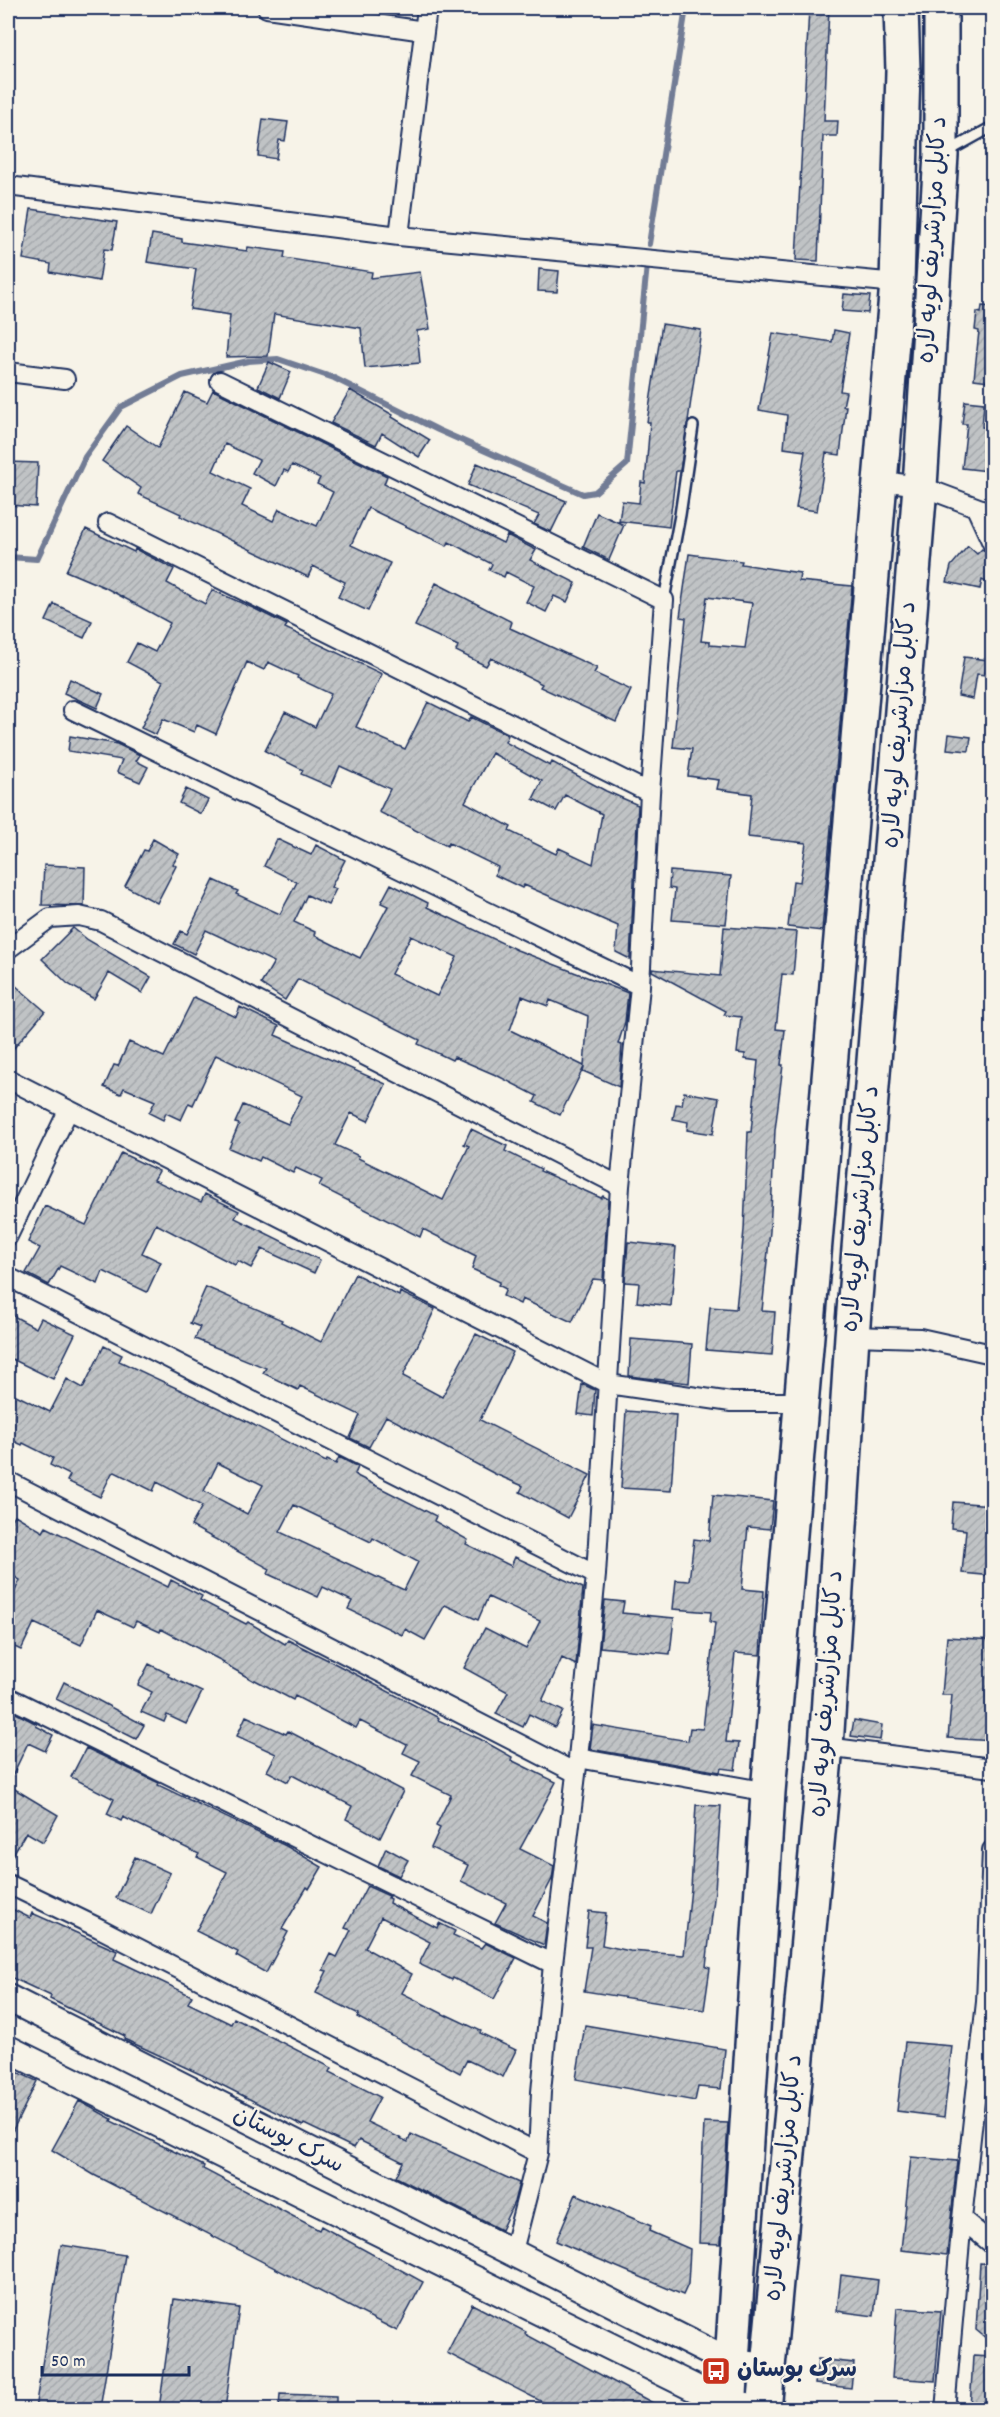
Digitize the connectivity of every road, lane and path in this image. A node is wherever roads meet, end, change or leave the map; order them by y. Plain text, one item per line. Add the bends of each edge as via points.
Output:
1 (267, 8) edge
2 (428, 8) edge
3 (901, 8) edge
4 (941, 8) edge
5 (424, 31) junction
6 (993, 127) edge
7 (901, 154) junction
8 (941, 155) junction
9 (8, 186) edge
10 (399, 236) junction
11 (897, 283) junction
12 (8, 372) edge
13 (65, 378) dead end
14 (220, 381) dead end
15 (693, 426) dead end
16 (882, 481) junction
17 (920, 486) junction
18 (984, 510) edge
19 (108, 523) dead end
20 (993, 543) edge
21 (664, 600) junction
22 (73, 710) dead end
23 (650, 793) junction
24 (8, 949) edge
25 (640, 986) junction
26 (8, 1079) edge
27 (68, 1111) junction
28 (620, 1186) junction
29 (8, 1236) edge
30 (8, 1278) edge
31 (852, 1336) junction
32 (993, 1354) edge
33 (608, 1384) junction
34 (802, 1402) junction
35 (8, 1481) edge
36 (596, 1575) junction
37 (8, 1697) edge
38 (826, 1747) junction
39 (577, 1766) junction
40 (993, 1768) edge
41 (768, 1792) junction
42 (993, 1850) edge
43 (8, 1884) edge
44 (553, 1964) junction
45 (8, 1998) edge
46 (989, 2005) edge
47 (8, 2049) edge
48 (538, 2153) junction
49 (962, 2219) junction
50 (993, 2244) edge
51 (512, 2255) junction
52 (730, 2363) junction
53 (767, 2367) junction
54 (729, 2407) edge
55 (764, 2408) edge
56 (945, 2409) edge

1 - 5 street
2 - 5 street
3 - 7 highway, د کابل مزارشریف لویه لاره
4 - 8 highway, د کابل مزارشریف لویه لاره
5 - 10 street
6 - 8 lane
7 - 8 highway
7 - 11 highway, د کابل مزارشریف لویه لاره
8 - 17 highway, د کابل مزارشریف لویه لاره
9 - 10 street
10 - 11 street
11 - 16 highway, د کابل مزارشریف لویه لاره
12 - 13 street
14 - 21 street
15 - 21 lane
16 - 17 street
16 - 34 highway, د کابل مزارشریف لویه لاره
17 - 18 street
17 - 31 highway, د کابل مزارشریف لویه لاره
18 - 20 street
19 - 23 street
21 - 23 street
22 - 25 street
23 - 25 street
24 - 28 street via 50,918 79,916 100,921
25 - 28 street
26 - 27 street
27 - 29 street
27 - 33 street
28 - 33 street
30 - 36 street
31 - 32 street via 920,1338
31 - 38 highway, د کابل مزارشریف لویه لاره
33 - 34 street via 731,1402
33 - 36 street
34 - 41 highway, د کابل مزارشریف لویه لاره
35 - 39 street
36 - 39 street
37 - 44 street
38 - 40 street
38 - 53 highway, د کابل مزارشریف لویه لاره
39 - 41 street
39 - 44 street
41 - 52 highway, د کابل مزارشریف لویه لاره
42 - 46 street
43 - 48 street
44 - 48 street
45 - 51 street, سرک بوستان
46 - 49 street
47 - 54 street, سرک بوستان
48 - 51 street
49 - 50 street
49 - 56 street
51 - 52 street, سرک بوستان
52 - 53 street, سرک بوستان
52 - 54 highway, د کابل مزارشریف لویه لاره
53 - 55 highway, د کابل مزارشریف لویه لاره
54 - 55 street, سرک بوستان

